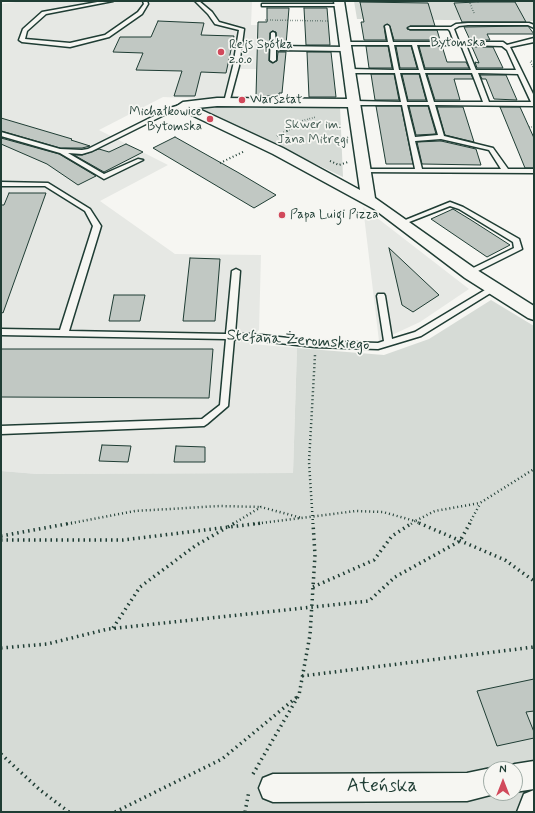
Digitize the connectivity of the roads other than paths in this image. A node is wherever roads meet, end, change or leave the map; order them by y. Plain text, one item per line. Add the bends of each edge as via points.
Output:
1 (111, 1) edge
2 (145, 1) edge
3 (197, 1) edge
4 (339, 3) edge
5 (264, 4) dead end
6 (387, 26) dead end
7 (534, 27) edge
8 (410, 28) dead end
9 (451, 29) junction
10 (273, 33) dead end
11 (534, 40) edge
12 (390, 43) junction
13 (414, 43) junction
14 (460, 43) junction
15 (507, 46) junction
16 (343, 47) junction
17 (273, 48) junction
18 (273, 60) dead end
19 (350, 71) junction
20 (475, 72) junction
21 (520, 72) junction
22 (397, 73) junction
23 (422, 73) junction
24 (227, 102) junction
25 (355, 103) junction
26 (404, 103) junction
27 (534, 103) edge
28 (431, 104) junction
29 (487, 104) junction
30 (183, 106) junction
31 (1, 134) edge
32 (441, 136) junction
33 (412, 139) junction
34 (60, 151) junction
35 (140, 160) dead end
36 (362, 171) junction
37 (419, 171) junction
38 (506, 171) junction
39 (534, 171) edge
40 (1, 184) edge
41 (368, 199) junction
42 (402, 223) junction
43 (236, 271) dead end
44 (470, 273) junction
45 (493, 288) junction
46 (380, 296) dead end
47 (534, 314) edge
48 (1, 332) edge
49 (64, 332) junction
50 (232, 336) junction
51 (388, 342) junction
52 (1, 430) edge
53 (534, 775) edge
54 (523, 777) edge
55 (258, 783) road end
56 (483, 784) edge
57 (534, 804) edge
58 (531, 812) edge

1 - 2 lane via 44,13 25,30 22,40 70,45 107,36 140,13 146,4
3 - 24 lane via 217,23 242,29
4 - 5 lane
4 - 16 street
6 - 12 lane
7 - 9 lane via 529,24 468,24
8 - 9 lane
9 - 14 lane
10 - 17 lane
11 - 15 lane
12 - 13 lane, Bytomska
12 - 16 lane, Bytomska
12 - 22 lane
13 - 14 lane, Bytomska
13 - 23 lane
14 - 15 lane, Bytomska via 498,43
14 - 20 lane
15 - 21 lane, Bytomska
16 - 17 lane, Bytomska
16 - 19 street
17 - 18 lane
19 - 22 lane
19 - 25 street
20 - 21 lane
20 - 23 lane
20 - 29 lane
21 - 27 lane, Bytomska
22 - 23 lane
22 - 26 lane
23 - 28 lane
24 - 25 street
24 - 30 street
25 - 26 lane
25 - 36 street
26 - 28 lane
26 - 33 lane
27 - 29 lane
28 - 29 lane
28 - 32 lane
30 - 34 lane via 90,150
30 - 41 street
31 - 34 lane
32 - 33 lane
32 - 38 lane via 491,149
33 - 37 lane
34 - 35 lane via 104,177
36 - 37 lane
36 - 41 street
37 - 38 lane
38 - 39 lane
40 - 49 lane via 46,184 88,210 97,226
41 - 42 street
42 - 44 street
42 - 44 lane via 450,204 516,241 518,249
43 - 50 lane
44 - 45 street
45 - 47 street
45 - 51 lane, Stefana Żeromskiego via 418,334
46 - 51 lane
48 - 49 lane, Stefana Żeromskiego
49 - 50 lane, Stefana Żeromskiego
50 - 51 lane, Stefana Żeromskiego via 315,344 378,346
50 - 52 lane via 224,406 204,422
53 - 54 street
55 - 56 street, Ateńska via 467,787
57 - 58 street

